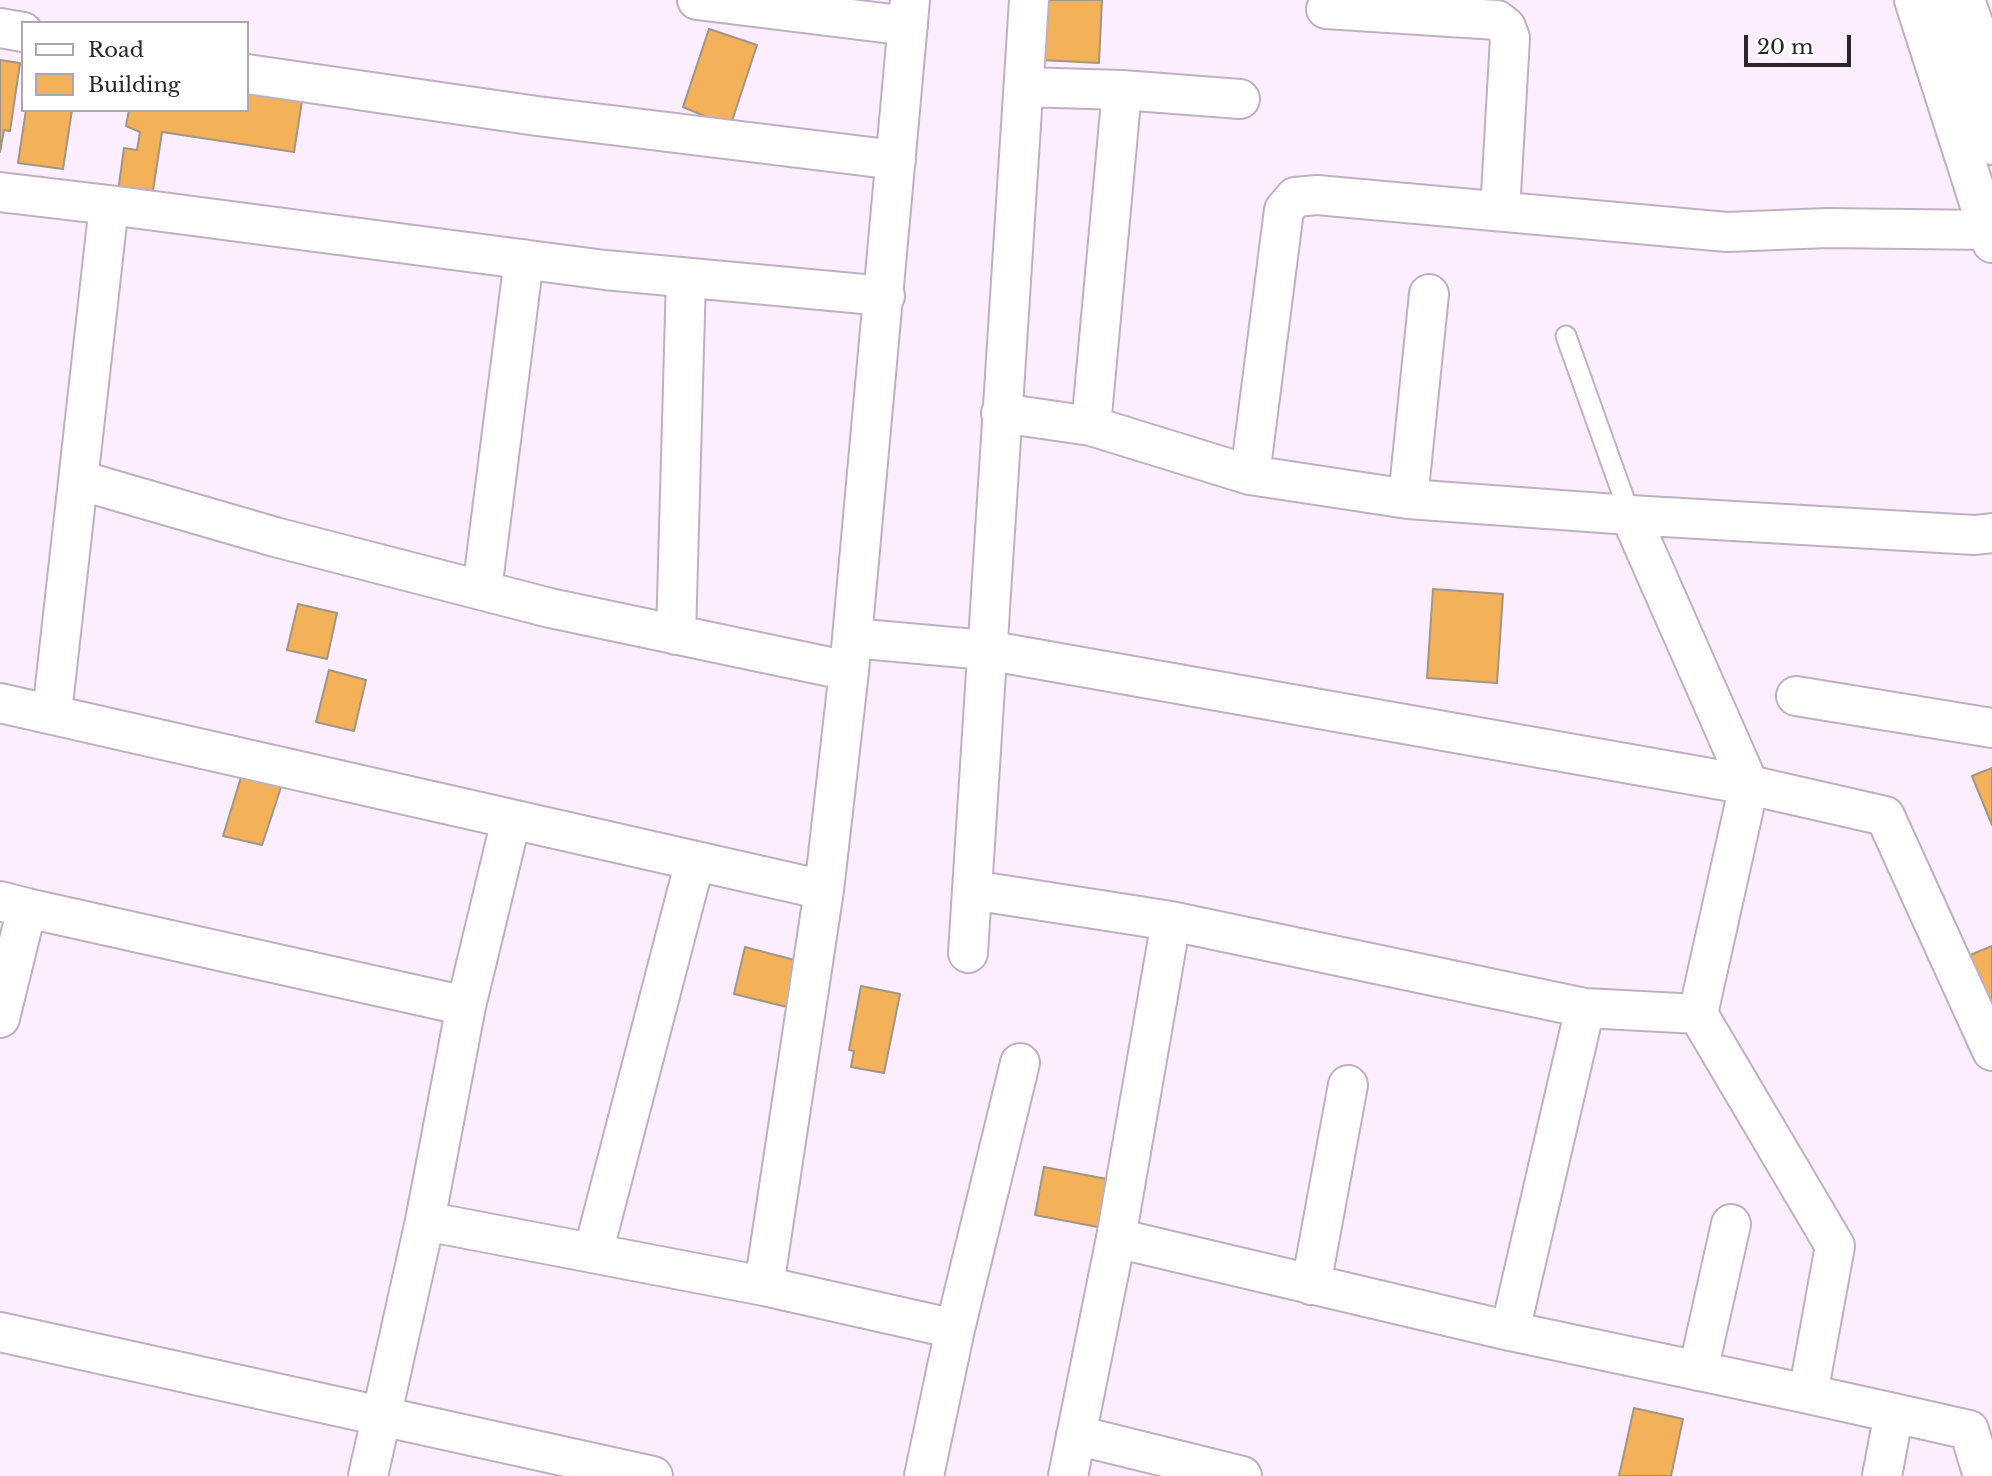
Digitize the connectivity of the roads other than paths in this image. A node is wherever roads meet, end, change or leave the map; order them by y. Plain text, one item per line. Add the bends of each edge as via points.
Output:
1 (697, 0) edge
2 (1029, 0) edge
3 (1914, 0) edge
4 (1946, 0) edge
5 (1965, 0) edge
6 (1326, 9) dead end
7 (909, 13) edge
8 (0, 28) edge
9 (21, 33) edge
10 (248, 74) edge
11 (1992, 75) edge
12 (1024, 87) junction
13 (1122, 90) junction
14 (1240, 99) dead end
15 (1992, 145) edge
16 (896, 160) junction
17 (0, 192) edge
18 (109, 205) junction
19 (1500, 211) junction
20 (1990, 237) edge
21 (524, 259) junction
22 (686, 278) junction
23 (1429, 294) dead end
24 (885, 296) junction
25 (1566, 336) dead end
26 (1001, 413) junction
27 (1091, 426) junction
28 (1250, 475) junction
29 (79, 480) junction
30 (1408, 499) junction
31 (1630, 515) junction
32 (1992, 533) edge
33 (482, 590) junction
34 (676, 635) junction
35 (986, 650) junction
36 (850, 655) junction
37 (1796, 696) dead end
38 (0, 703) edge
39 (52, 713) junction
40 (1992, 728) edge
41 (1749, 785) junction
42 (511, 820) junction
43 (695, 861) junction
44 (824, 890) junction
45 (972, 890) junction
46 (14, 905) edge
47 (1171, 920) junction
48 (968, 953) dead end
49 (466, 1006) junction
50 (1585, 1009) junction
51 (1698, 1014) junction
52 (0, 1018) edge
53 (1992, 1051) edge
54 (1020, 1063) dead end
55 (1348, 1086) dead end
56 (425, 1221) junction
57 (1731, 1224) dead end
58 (1116, 1238) junction
59 (593, 1253) junction
60 (1311, 1285) junction
61 (765, 1286) junction
62 (955, 1329) junction
63 (1510, 1331) junction
64 (0, 1332) edge
65 (1698, 1371) junction
66 (1808, 1394) junction
67 (1894, 1413) junction
68 (382, 1415) junction
69 (1076, 1436) junction
70 (557, 1465) edge
71 (368, 1476) edge
72 (653, 1476) edge
73 (924, 1476) edge
74 (1068, 1476) edge
75 (1242, 1476) edge
76 (1882, 1476) edge
77 (1983, 1476) edge

1 - 7 main road
2 - 12 main road
3 - 20 main road
4 - 15 main road
5 - 11 main road
6 - 19 main road via 1497,20 1506,27 1510,38
7 - 16 main road
8 - 9 main road
10 - 16 main road via 537,116
12 - 13 main road
12 - 26 main road
13 - 14 main road
13 - 27 main road
16 - 24 main road
17 - 18 main road
18 - 21 main road
18 - 29 main road
19 - 20 main road via 1727,232 1827,228
19 - 28 main road via 1317,195 1294,197 1284,210
21 - 22 main road
21 - 33 main road
22 - 24 main road
22 - 34 main road
23 - 30 main road
24 - 36 main road
25 - 31 lane
26 - 27 main road
26 - 35 main road
27 - 28 main road
28 - 30 main road
29 - 33 main road
29 - 39 main road
30 - 31 main road
31 - 32 main road
31 - 41 main road
33 - 34 main road
34 - 36 main road
35 - 36 main road
35 - 41 main road
35 - 45 main road
36 - 44 main road
37 - 40 main road
38 - 39 main road
39 - 42 main road
41 - 51 main road
41 - 53 main road via 1885,816
42 - 43 main road
42 - 49 main road
43 - 44 main road
43 - 59 main road
44 - 61 main road
45 - 47 main road
45 - 48 main road
46 - 49 main road
46 - 52 main road
47 - 50 main road
47 - 58 main road
49 - 56 main road
50 - 51 main road
50 - 63 main road
51 - 66 main road via 1835,1246
54 - 62 main road
55 - 60 main road
56 - 59 main road
56 - 68 main road
57 - 65 main road
58 - 60 main road
58 - 69 main road
59 - 61 main road
60 - 63 main road
61 - 62 main road
62 - 73 main road
63 - 65 main road
64 - 68 main road
65 - 66 main road
66 - 67 main road
67 - 76 main road
67 - 77 main road via 1969,1430
68 - 70 main road
68 - 71 main road
69 - 74 main road
69 - 75 main road
70 - 72 main road

